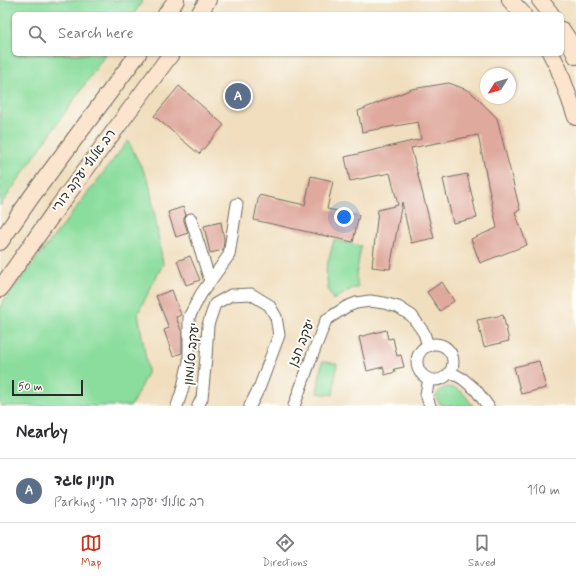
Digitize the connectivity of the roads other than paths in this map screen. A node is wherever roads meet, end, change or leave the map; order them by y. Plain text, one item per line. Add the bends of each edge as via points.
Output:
1 (176, 0) edge
2 (208, 0) edge
3 (510, 0) edge
4 (540, 0) edge
5 (167, 12) edge
6 (200, 12) edge
7 (521, 12) edge
8 (549, 12) edge
9 (564, 33) edge
10 (137, 56) edge
11 (170, 56) edge
12 (552, 56) edge
13 (576, 56) edge
14 (576, 117) edge
15 (237, 204) dead end
16 (191, 219) dead end
17 (0, 242) edge
18 (210, 282) junction
19 (0, 289) edge
20 (428, 346) junction
21 (450, 372) junction
22 (429, 379) junction
23 (177, 406) edge
24 (198, 406) edge
25 (250, 406) edge
26 (294, 406) edge
27 (430, 406) edge
28 (488, 406) edge

1 - 5 main road
2 - 6 main road
3 - 7 main road
4 - 8 main road
9 - 13 main road
10 - 17 main road, רב אלוף יעקב דורי
11 - 19 main road, רב אלוף יעקב דורי
12 - 14 main road
15 - 18 street, יעקב סלומון via 230,255
16 - 18 street
18 - 23 street, יעקב סלומון via 189,317 189,361
20 - 21 street via 437,344 448,350 453,360
20 - 22 street via 422,350 417,361 420,372
20 - 26 street, יעקב חזן via 424,333 412,316 398,307 370,302 346,307 326,320
21 - 22 street via 441,380
21 - 28 street via 476,390
22 - 27 street via 426,394
24 - 25 street, יעקב סלומון via 202,398 208,325 215,304 231,295 251,294 269,305 276,317 279,335

